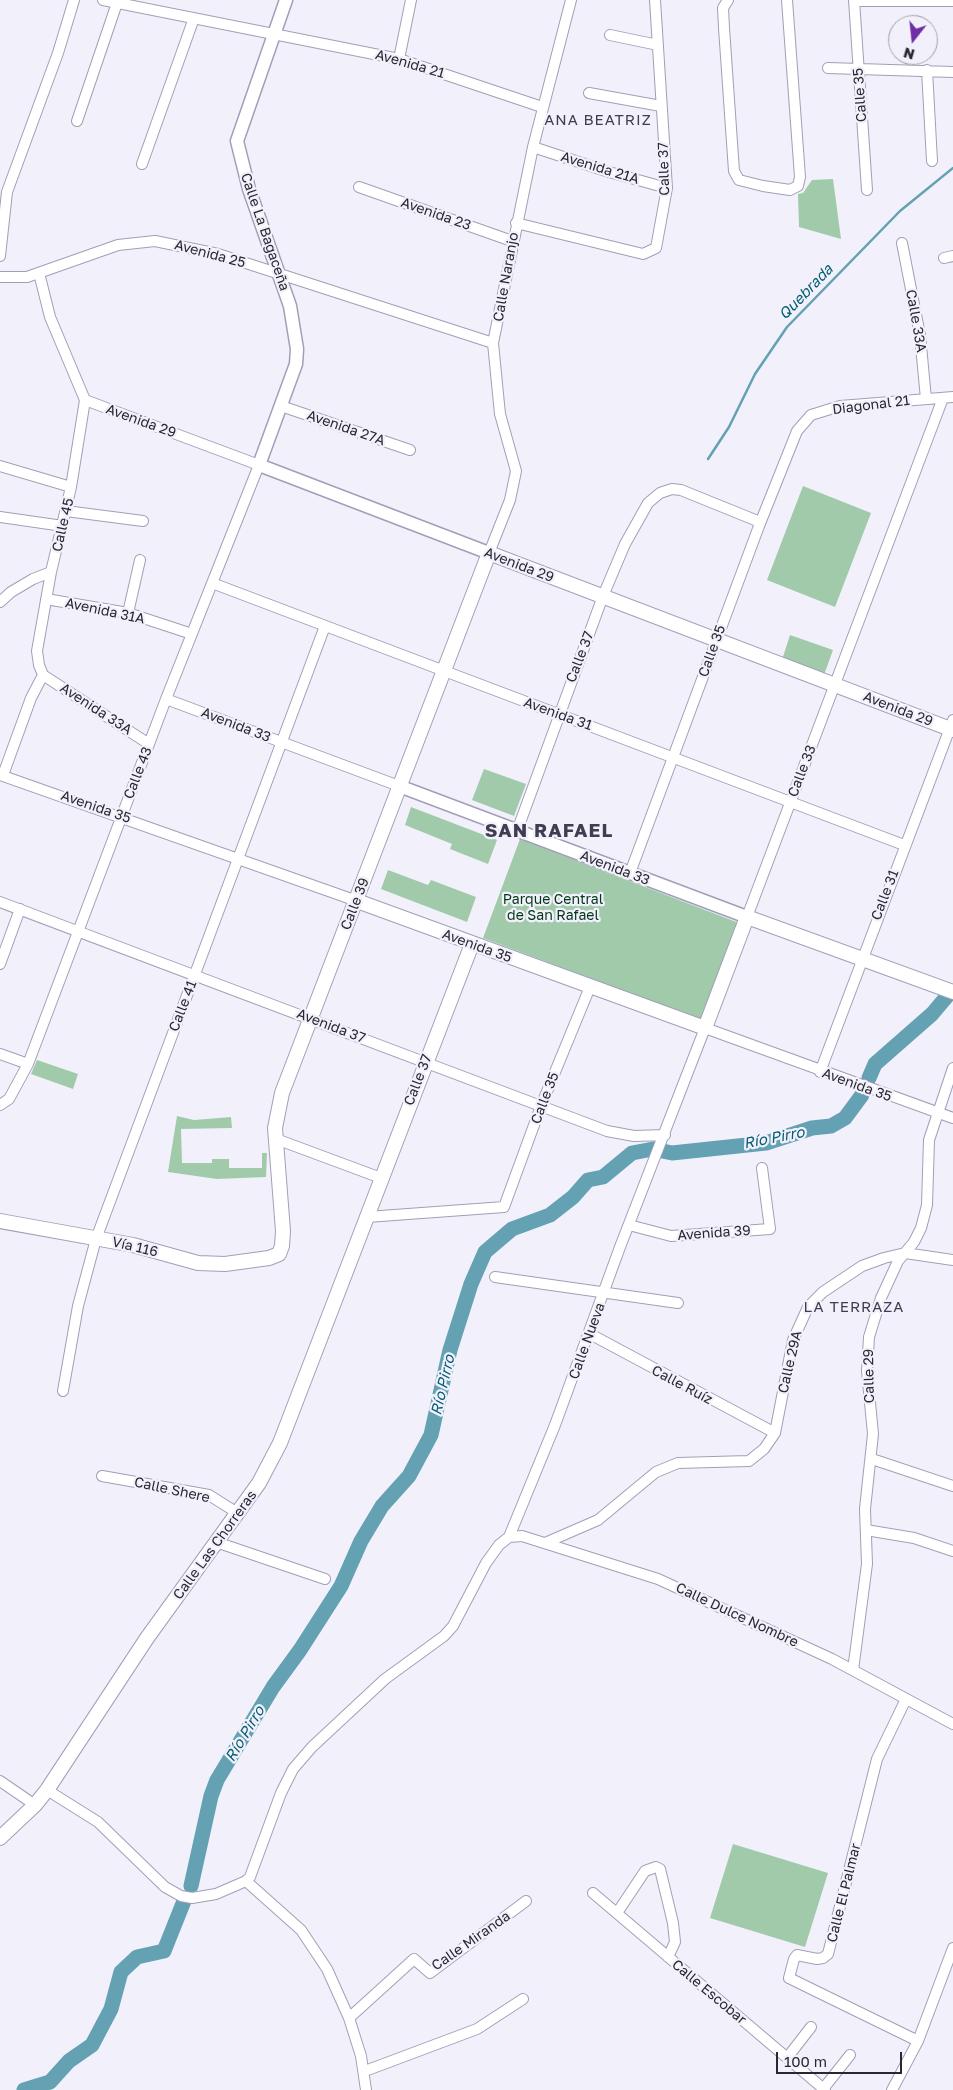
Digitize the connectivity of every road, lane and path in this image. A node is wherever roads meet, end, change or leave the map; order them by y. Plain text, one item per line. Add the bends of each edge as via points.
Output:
1 (74, 0) edge
2 (104, 0) edge
3 (286, 0) edge
4 (411, 0) edge
5 (572, 0) edge
6 (655, 0) edge
7 (728, 0) edge
8 (787, 0) edge
9 (854, 1) edge
10 (953, 1) edge
11 (116, 3) junction
12 (194, 18) junction
13 (276, 34) junction
14 (610, 35) dead end
15 (658, 45) junction
16 (400, 58) junction
17 (828, 68) dead end
18 (858, 68) junction
19 (927, 70) junction
20 (953, 72) edge
21 (589, 93) dead end
22 (661, 106) junction
23 (542, 107) junction
24 (77, 121) dead end
25 (533, 147) junction
26 (932, 161) dead end
27 (142, 164) dead end
28 (359, 187) dead end
29 (667, 188) junction
30 (866, 190) dead end
31 (516, 222) junction
32 (512, 241) junction
33 (902, 244) dead end
34 (0, 256) edge
35 (278, 273) junction
36 (39, 274) junction
37 (0, 276) edge
38 (493, 343) junction
39 (948, 398) edge
40 (926, 399) junction
41 (85, 400) junction
42 (281, 406) junction
43 (797, 431) joint
44 (410, 450) dead end
45 (259, 465) junction
46 (0, 466) edge
47 (72, 487) junction
48 (66, 512) junction
49 (0, 517) edge
50 (143, 522) dead end
51 (760, 522) junction
52 (63, 526) junction
53 (489, 553) junction
54 (140, 560) dead end
55 (51, 572) junction
56 (212, 583) junction
57 (603, 596) junction
58 (46, 599) junction
59 (0, 602) edge
60 (128, 613) junction
61 (325, 626) junction
62 (192, 634) junction
63 (716, 640) junction
64 (442, 672) junction
65 (43, 675) junction
66 (835, 684) junction
67 (166, 699) junction
68 (558, 714) junction
69 (952, 726) edge
70 (282, 743) junction
71 (149, 744) junction
72 (673, 756) junction
73 (2, 775) edge
74 (399, 786) junction
75 (790, 801) junction
76 (121, 816) junction
77 (517, 830) junction
78 (904, 845) junction
79 (239, 859) junction
80 (630, 873) junction
81 (357, 901) junction
82 (0, 902) edge
83 (20, 909) junction
84 (747, 917) junction
85 (78, 931) junction
86 (472, 944) junction
87 (862, 957) junction
88 (0, 964) edge
89 (195, 975) junction
90 (590, 987) junction
91 (953, 992) edge
92 (310, 1018) junction
93 (705, 1028) junction
94 (0, 1054) edge
95 (425, 1062) junction
96 (28, 1064) junction
97 (953, 1068) edge
98 (820, 1072) junction
99 (0, 1105) edge
100 (541, 1106) junction
101 (937, 1114) junction
102 (953, 1118) edge
103 (276, 1139) junction
104 (663, 1139) junction
105 (762, 1168) dead end
106 (382, 1178) junction
107 (367, 1217) junction
108 (0, 1221) edge
109 (629, 1225) junction
110 (96, 1239) junction
111 (905, 1253) junction
112 (270, 1258) joint
113 (953, 1260) edge
114 (495, 1277) dead end
115 (604, 1292) junction
116 (678, 1303) dead end
117 (590, 1334) junction
118 (63, 1391) dead end
119 (775, 1433) junction
120 (872, 1459) junction
121 (102, 1476) dead end
122 (953, 1486) edge
123 (239, 1514) junction
124 (866, 1530) junction
125 (509, 1537) junction
126 (216, 1542) junction
127 (545, 1543) junction
128 (953, 1551) edge
129 (325, 1579) dead end
130 (853, 1670) junction
131 (906, 1699) junction
132 (953, 1724) edge
133 (0, 1781) edge
134 (47, 1790) junction
135 (35, 1805) junction
136 (0, 1838) edge
137 (246, 1880) junction
138 (593, 1893) dead end
139 (526, 1901) dead end
140 (617, 1913) junction
141 (953, 1948) edge
142 (668, 1957) junction
143 (523, 1999) dead end
144 (349, 2018) junction
145 (812, 2027) dead end
146 (918, 2041) junction
147 (850, 2055) dead end
148 (787, 2058) junction
149 (365, 2071) junction
150 (824, 2089) edge
151 (366, 2090) edge
152 (892, 2090) edge

1 - 34 street via 7,192
2 - 11 street, Avenida 21
3 - 13 street, Calle La Bagaceña
4 - 16 street
5 - 23 street, Calle Naranjo
6 - 15 street, Calle 37
7 - 8 street via 723,8 734,171 739,180 790,190 798,186 800,177
9 - 10 street
9 - 18 street, Calle 35
11 - 12 street, Avenida 21
11 - 24 street
12 - 13 street, Avenida 21
12 - 27 street
13 - 16 street, Avenida 21
13 - 35 street, Calle La Bagaceña via 237,141
14 - 15 street
15 - 22 street, Calle 37
16 - 23 street, Avenida 21
17 - 18 street
18 - 19 street
18 - 30 street, Calle 35
19 - 20 street
19 - 26 street
21 - 22 street
22 - 29 street, Calle 37
23 - 25 street, Calle Naranjo
25 - 29 street, Avenida 21A
25 - 31 street, Calle Naranjo
28 - 32 street, Avenida 23
29 - 31 street, Calle 37 via 656,248 643,254
31 - 32 street, Calle Naranjo
32 - 38 street, Calle Naranjo
33 - 40 street, Calle 33A via 920,335
35 - 36 street, Avenida 25 via 183,245 145,241 118,244
35 - 38 street, Avenida 25
35 - 42 street, Calle La Bagaceña via 290,306 297,349 296,364
36 - 37 street, Avenida 25
36 - 41 street via 50,317
38 - 53 street, Calle Naranjo via 500,414 516,471 510,500
39 - 40 street, Diagonal 21
39 - 66 street, Calle 33
40 - 43 street, Diagonal 21 via 840,406 811,415
41 - 45 street, Avenida 29
41 - 47 street, Calle 45
42 - 44 street, Avenida 27A
42 - 45 street, Calle La Bagaceña
43 - 51 street, Calle 35
45 - 53 street, Avenida 29
45 - 56 street, Calle 43
46 - 47 street
47 - 48 street, Calle 45
48 - 50 street
48 - 52 street, Calle 45
49 - 52 street
51 - 57 street, Calle 37 via 681,490 660,493 642,512
51 - 63 street, Calle 35
52 - 55 street, Calle 45
53 - 57 main road, Avenida 29
53 - 64 main road, Calle 39
54 - 60 street
55 - 58 street, Calle 45
55 - 59 street via 33,579
56 - 61 street, Avenida 31
56 - 62 street, Calle 43
57 - 63 main road, Avenida 29
57 - 68 street, Calle 37
58 - 60 street, Avenida 31A
58 - 65 street, Calle 45 via 37,651
60 - 62 street, Avenida 31A
61 - 64 street, Avenida 31
61 - 70 street, Calle 41
62 - 67 street, Calle 43
63 - 66 main road, Avenida 29
63 - 72 street, Calle 35
64 - 68 street, Avenida 31
64 - 74 main road, Calle 39
65 - 71 street, Avenida 33A
65 - 73 street
66 - 69 main road, Avenida 29
66 - 75 street, Calle 33
67 - 70 street, Avenida 33
67 - 71 street, Calle 43
68 - 72 street, Avenida 31
68 - 77 street, Calle 37
69 - 78 street, Calle 31
70 - 74 street, Avenida 33
70 - 79 street, Calle 41
71 - 76 street, Calle 43
72 - 75 street, Avenida 31
72 - 80 street, Calle 35
73 - 76 street, Avenida 35
74 - 77 street, Avenida 33
74 - 81 main road, Calle 39
75 - 78 street, Avenida 31
75 - 84 street, Calle 33
76 - 79 street, Avenida 35
76 - 85 street, Calle 43
77 - 80 street, Avenida 33
78 - 87 street, Calle 31
79 - 81 street, Avenida 35
79 - 89 street, Calle 41
80 - 84 street, Avenida 33
81 - 86 main road, Avenida 35
81 - 92 main road, Calle 39
82 - 83 street, Avenida 37
83 - 85 street, Avenida 37
83 - 88 street
84 - 87 main road, Avenida 33
84 - 93 main road, Calle 33
85 - 89 street, Avenida 37
85 - 96 street, Calle 43
86 - 90 main road, Avenida 35
86 - 95 main road, Calle 37
87 - 91 main road, Avenida 33
87 - 98 street, Calle 31
89 - 92 street, Avenida 37
89 - 110 street, Calle 41
90 - 93 main road, Avenida 35
90 - 100 street, Calle 35
92 - 95 street, Avenida 37
92 - 103 main road, Calle 39 via 278,1105
93 - 98 street, Avenida 35
93 - 104 street, Calle 33
94 - 96 street
95 - 100 street, Avenida 37
95 - 106 main road, Calle 37
96 - 99 street, Calle 43 via 9,1099
97 - 101 street, Calle 29
98 - 101 street, Avenida 35
100 - 104 street, Avenida 37 via 618,1134
100 - 107 street, Calle 35 via 502,1208
101 - 102 street, Avenida 35
101 - 111 street, Calle 29 via 927,1152 926,1205 921,1228
103 - 106 street
103 - 112 main road, Calle 39 via 282,1246 279,1254
104 - 109 street, Calle Nueva
105 - 109 street, Avenida 39 via 770,1229 671,1236
106 - 107 main road, Calle 37
107 - 123 main road, Calle Las Chorreras via 280,1443
108 - 110 main road, Vía 116
109 - 115 street, Calle Nueva
110 - 112 main road, Vía 116 via 133,1245 198,1264
110 - 118 street, Calle 41 via 78,1306
111 - 113 street
111 - 119 street, Calle 29A via 862,1266 823,1292 808,1307 793,1340
111 - 120 street, Calle 29 via 881,1298 869,1337 867,1371
114 - 115 street
115 - 116 street
115 - 117 street, Calle Nueva
117 - 119 street, Calle Ruíz
117 - 125 street, Calle Nueva
119 - 127 street, Calle 29A via 764,1449 749,1461 678,1463 656,1472 598,1520
120 - 122 street
120 - 124 street, Calle 29 via 865,1509
121 - 123 street, Calle Shere via 209,1495
123 - 126 main road, Calle Las Chorreras
124 - 128 street via 914,1538
124 - 130 street, Calle 29 via 865,1587
125 - 127 street, Calle Dulce Nombre via 522,1536
125 - 137 street via 486,1563 453,1626 444,1636 385,1679 293,1769 253,1870
126 - 129 street
126 - 134 main road, Calle Las Chorreras via 147,1638
127 - 130 street, Calle Dulce Nombre via 658,1579
130 - 131 street, Calle Dulce Nombre
131 - 132 street, Calle Dulce Nombre
131 - 146 street, Calle El Palmar via 877,1759 830,1947 823,1958 797,1955 789,1978
133 - 135 street
134 - 135 main road, Calle Las Chorreras
134 - 137 street via 98,1822 166,1887 181,1896 192,1898 216,1894
135 - 136 main road, Calle Las Chorreras
137 - 144 street via 301,1930 327,1969
138 - 140 street, Calle Escobar
139 - 144 street, Calle Miranda via 430,1973 414,1958
140 - 142 street, Calle Escobar
140 - 142 street via 645,1871 656,1866 660,1868 675,1942
141 - 146 street
142 - 148 street, Calle Escobar
143 - 149 street via 477,2028
144 - 149 street
145 - 148 street
146 - 152 street
147 - 150 street
148 - 150 street, Calle Escobar
149 - 151 street

